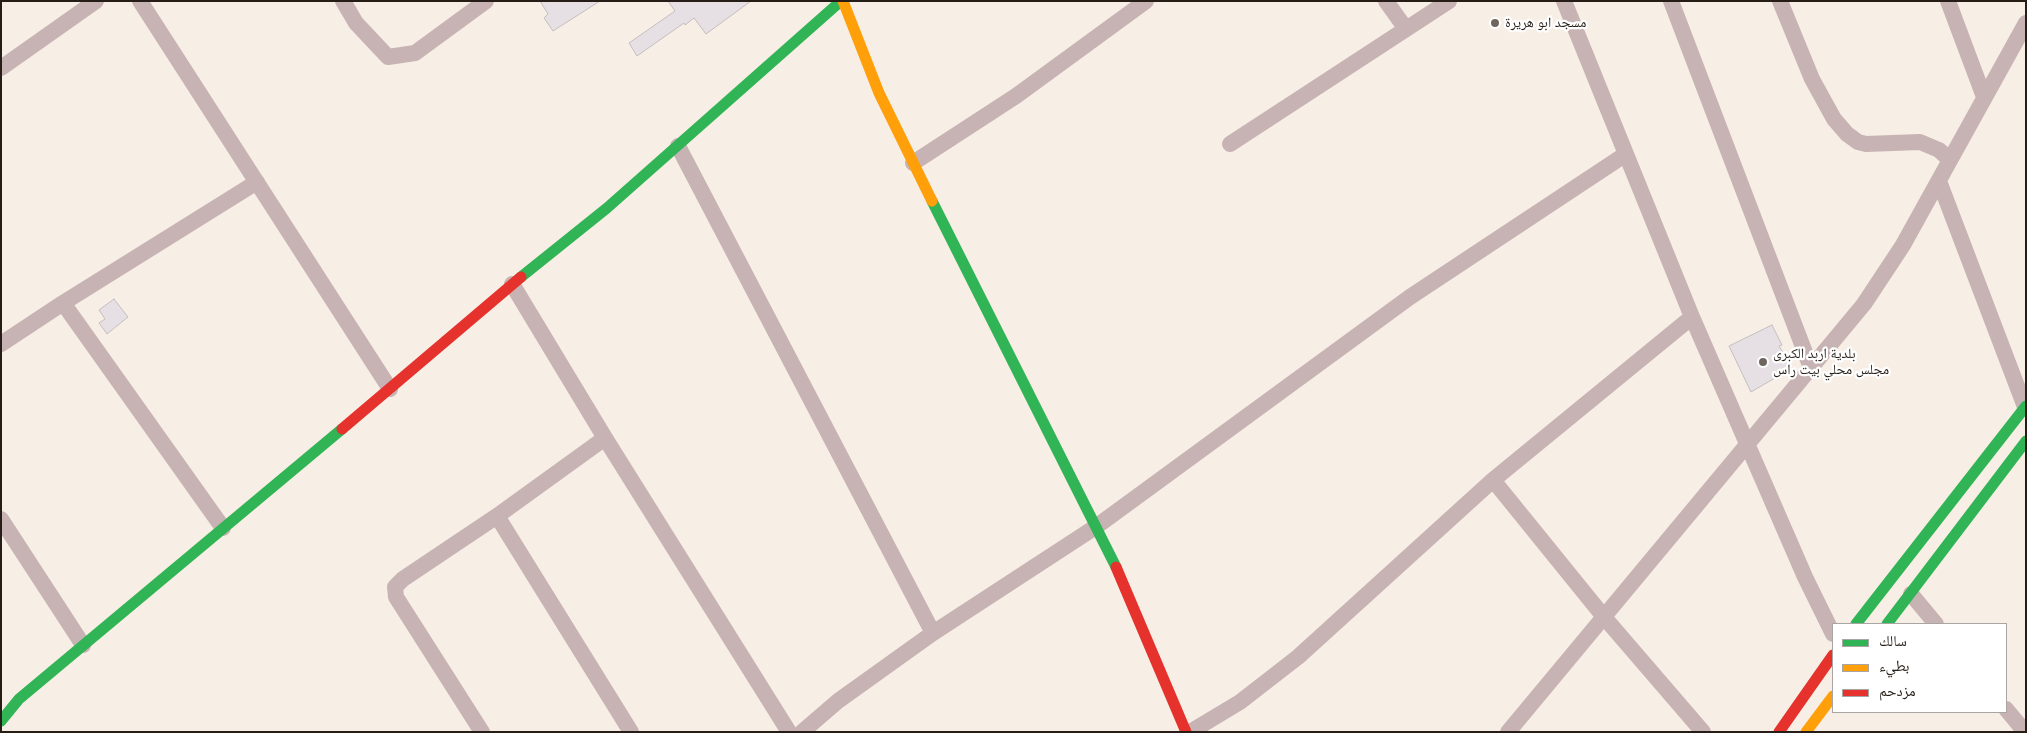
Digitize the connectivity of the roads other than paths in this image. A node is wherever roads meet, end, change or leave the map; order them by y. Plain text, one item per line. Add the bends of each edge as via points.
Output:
1 (96, 1) edge
2 (140, 1) edge
3 (343, 1) edge
4 (486, 1) edge
5 (842, 1) edge
6 (1146, 1) edge
7 (1386, 1) edge
8 (1449, 1) edge
9 (1564, 1) edge
10 (1670, 1) edge
11 (1780, 1) edge
12 (1948, 1) edge
13 (2026, 23) edge
14 (1406, 29) junction
15 (1, 68) edge
16 (1984, 97) junction
17 (1230, 144) dead end
18 (678, 146) junction
19 (1626, 154) junction
20 (1949, 159) junction
21 (913, 163) junction
22 (1938, 181) junction
23 (257, 182) junction
24 (512, 284) junction
25 (63, 303) junction
26 (1692, 317) junction
27 (1, 344) edge
28 (1811, 368) junction
29 (390, 389) junction
30 (2025, 406) edge
31 (605, 438) junction
32 (2026, 442) edge
33 (1747, 445) junction
34 (1493, 480) junction
35 (497, 516) junction
36 (1, 519) edge
37 (1097, 526) junction
38 (223, 528) junction
39 (1911, 594) junction
40 (1604, 617) junction
41 (1857, 623) edge
42 (1888, 623) edge
43 (1935, 623) edge
44 (1832, 632) edge
45 (934, 633) junction
46 (83, 645) junction
47 (1832, 656) edge
48 (1832, 697) edge
49 (19, 698) junction
50 (1, 707) edge
51 (2007, 710) edge
52 (1, 721) edge
53 (482, 732) edge
54 (631, 732) edge
55 (789, 732) edge
56 (802, 732) edge
57 (1188, 732) edge
58 (1508, 732) edge
59 (1703, 732) edge
60 (1779, 732) edge
61 (1806, 732) edge
62 (2025, 732) edge

1 - 15 street
2 - 23 street
3 - 4 street via 356,22 388,57 415,53
5 - 18 street
5 - 21 street via 879,93
6 - 21 street via 1016,96
7 - 14 street
8 - 14 street
9 - 19 street
10 - 28 street
11 - 20 street via 1812,79 1847,134 1866,144 1920,142 1939,150
12 - 16 street
13 - 16 street
14 - 17 street
16 - 20 street
18 - 24 street
18 - 45 street
19 - 26 street
19 - 37 street via 1410,297
20 - 22 street
21 - 37 street
22 - 28 street via 1884,275
22 - 30 street
23 - 25 street
23 - 29 street
24 - 29 street
24 - 31 street
25 - 27 street
25 - 38 street
26 - 33 street
26 - 34 street
28 - 33 street
29 - 38 street
30 - 41 street
31 - 35 street
31 - 55 street
32 - 39 street
33 - 40 street
33 - 44 street
34 - 40 street
34 - 57 street via 1298,657 1240,702
35 - 53 street via 404,579 394,592
35 - 54 street
36 - 46 street
37 - 45 street
37 - 57 street
38 - 46 street
39 - 42 street
39 - 43 street
40 - 58 street
40 - 59 street
45 - 56 street via 838,701
46 - 49 street
47 - 60 street
48 - 61 street
49 - 50 street
49 - 52 street
51 - 62 street

